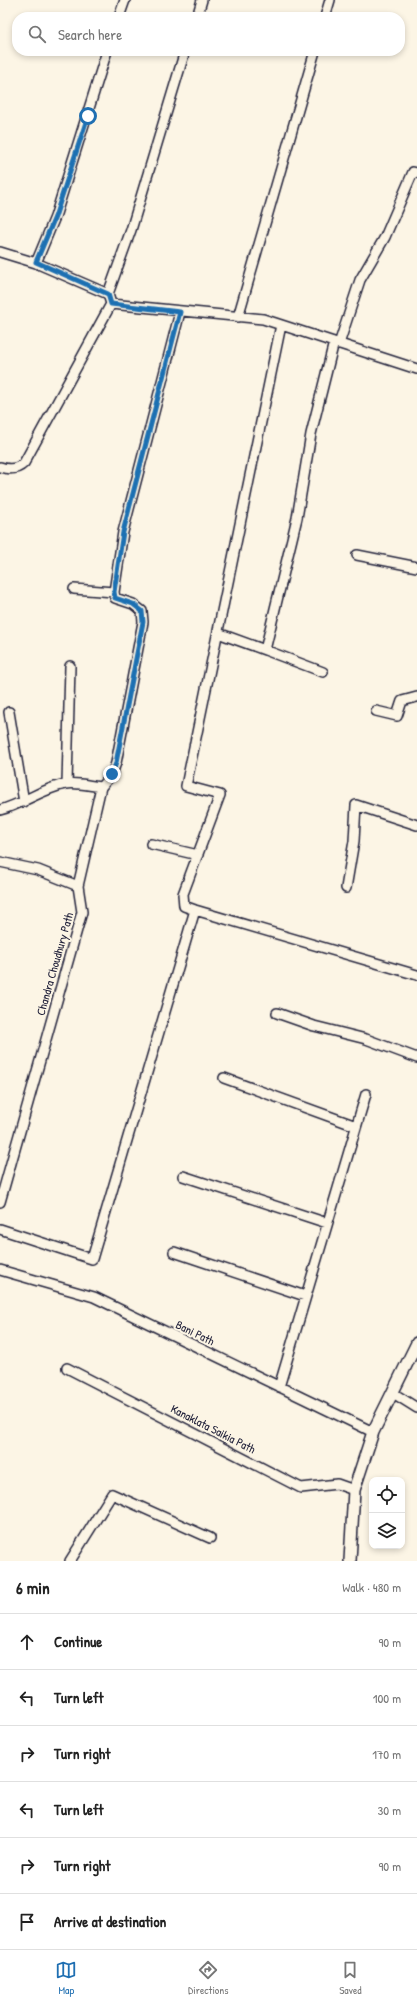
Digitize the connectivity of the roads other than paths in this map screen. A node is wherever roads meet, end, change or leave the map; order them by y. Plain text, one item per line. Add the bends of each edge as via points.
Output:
1 (125, 0) edge
2 (202, 0) edge
3 (330, 0) edge
4 (121, 12) edge
5 (198, 12) edge
6 (326, 12) edge
7 (105, 56) edge
8 (183, 56) edge
9 (314, 56) edge
10 (417, 173) edge
11 (0, 252) edge
12 (36, 262) junction
13 (108, 294) junction
14 (111, 304) junction
15 (180, 312) junction
16 (238, 317) junction
17 (281, 325) junction
18 (336, 343) junction
19 (417, 369) edge
20 (0, 467) edge
21 (357, 555) dead end
22 (417, 567) edge
23 (74, 589) dead end
24 (114, 592) junction
25 (218, 633) junction
26 (265, 650) junction
27 (70, 666) dead end
28 (323, 672) dead end
29 (417, 697) edge
30 (376, 711) dead end
31 (9, 712) dead end
32 (67, 784) junction
33 (100, 787) junction
34 (24, 802) junction
35 (0, 810) edge
36 (417, 825) edge
37 (151, 844) dead end
38 (198, 855) junction
39 (0, 862) edge
40 (78, 886) junction
41 (346, 888) dead end
42 (195, 910) junction
43 (417, 975) edge
44 (277, 1013) dead end
45 (417, 1058) edge
46 (224, 1078) dead end
47 (366, 1094) dead end
48 (356, 1126) junction
49 (183, 1176) dead end
50 (0, 1202) edge
51 (327, 1223) junction
52 (0, 1229) edge
53 (174, 1252) dead end
54 (0, 1270) edge
55 (306, 1296) junction
56 (417, 1343) edge
57 (66, 1368) dead end
58 (279, 1386) junction
59 (393, 1393) junction
60 (417, 1408) edge
61 (373, 1432) junction
62 (354, 1490) junction
63 (210, 1538) dead end
64 (70, 1561) edge
65 (350, 1561) edge

1 - 4 street
2 - 5 street
3 - 6 street
7 - 12 street via 55,217
8 - 13 street via 131,230
9 - 16 street
10 - 18 street via 414,172 385,237 360,280
11 - 12 street
12 - 13 street
13 - 14 street
14 - 15 street
14 - 20 street via 24,463 20,467 8,469
15 - 16 street
15 - 24 street via 123,532
16 - 17 street via 263,319
17 - 18 street
17 - 25 street
18 - 19 street
18 - 26 street via 311,434 297,518
21 - 22 street
23 - 24 street
24 - 33 street via 115,598 133,604 142,611 143,622 116,763 112,774
25 - 26 street
25 - 38 street via 186,786 220,795
26 - 28 street
27 - 32 street
29 - 30 street via 402,701 397,716
31 - 34 street
32 - 33 street
32 - 34 street
33 - 40 street, Chandra Choudhury Path
34 - 35 street
36 - 41 street via 356,805 354,841
37 - 38 street
38 - 42 street via 183,894 184,906
39 - 40 street via 38,870
40 - 50 street, Chandra Choudhury Path via 82,912
42 - 43 street
42 - 52 street via 92,1259
44 - 45 street via 314,1026 366,1039
46 - 48 street
47 - 48 street
48 - 51 street
49 - 51 street
51 - 55 street
53 - 55 street
54 - 58 street, Bani Path via 94,1297
55 - 58 street
56 - 59 street
57 - 62 street, Kanaklata Saikia Path via 301,1488 337,1484
58 - 61 street, Bani Path
59 - 60 street
59 - 61 street
61 - 62 street
62 - 65 street
63 - 64 street via 112,1494

